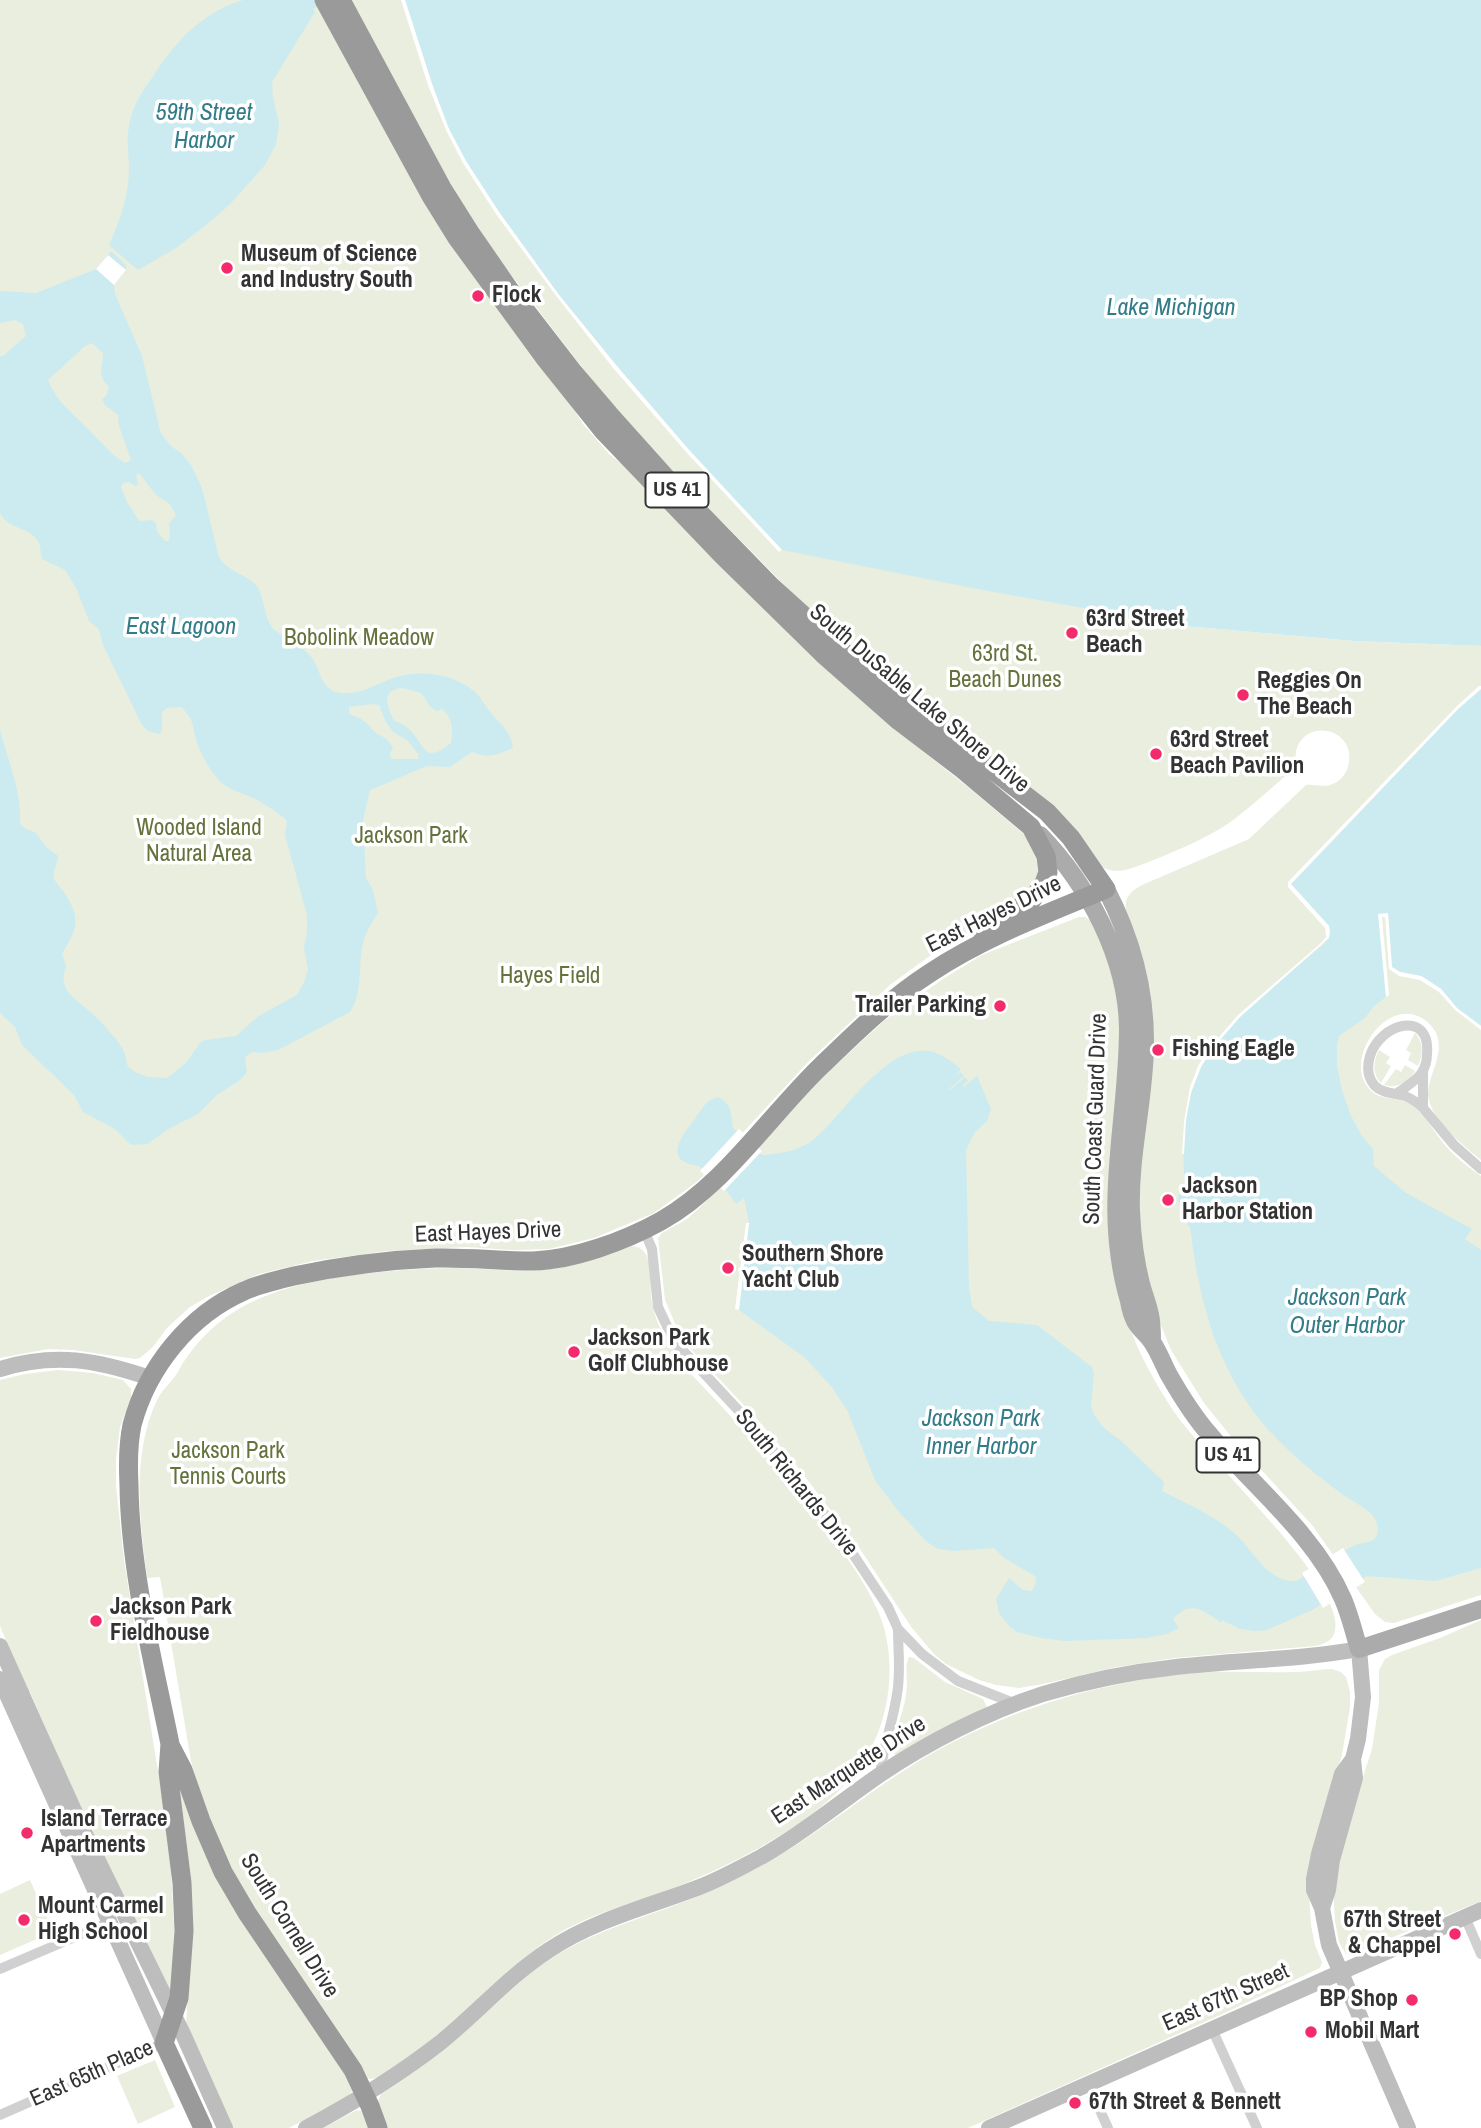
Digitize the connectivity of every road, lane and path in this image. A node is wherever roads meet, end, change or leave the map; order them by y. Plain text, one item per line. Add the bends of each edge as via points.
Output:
1 (335, 5) edge
2 (1031, 827) junction
3 (1097, 893) junction
4 (981, 943) junction
5 (1423, 1072) junction
6 (1396, 1094) junction
7 (1423, 1108) junction
8 (1481, 1169) edge
9 (644, 1230) junction
10 (0, 1369) edge
11 (150, 1378) junction
12 (1481, 1609) edge
13 (898, 1629) junction
14 (0, 1646) edge
15 (1359, 1649) junction
16 (4, 1674) edge
17 (1016, 1704) junction
18 (170, 1744) junction
19 (880, 1774) junction
20 (1481, 1910) edge
21 (1465, 1917) junction
22 (110, 1922) junction
23 (1481, 1954) edge
24 (0, 1969) edge
25 (1340, 1972) junction
26 (173, 2014) junction
27 (1212, 2029) junction
28 (183, 2034) junction
29 (164, 2043) junction
30 (1088, 2084) junction
31 (366, 2095) junction
32 (0, 2115) edge
33 (202, 2128) edge
34 (225, 2128) edge
35 (306, 2128) edge
36 (378, 2128) edge
37 (989, 2128) edge
38 (1108, 2128) edge
39 (1257, 2128) edge
40 (1408, 2128) edge

1 - 2 highway, South DuSable Lake Shore Drive / US 41 via 431,196 457,238 604,432 822,654
1 - 3 highway, South DuSable Lake Shore Drive / US 41 via 471,234 609,414 771,586 845,653 1047,812 1071,838
2 - 3 main road, South DuSable Lake Shore Drive / US 41
2 - 4 highway via 1046,856 1044,883 1032,900 991,924
3 - 4 highway, East Hayes Drive
3 - 15 main road, South Coast Guard Drive / US 41 via 1119,914 1132,949 1144,1010 1145,1049 1131,1209 1135,1258 1151,1317 1152,1341 1196,1417 1318,1558 1343,1598
4 - 9 highway, East Hayes Drive via 892,1001 820,1067 707,1188 676,1213
5 - 6 street
5 - 6 street via 1428,1049 1417,1027 1403,1025 1384,1034 1371,1051 1368,1074 1378,1088
5 - 7 street
6 - 7 street
7 - 8 street
9 - 11 highway, East Hayes Drive via 547,1260 378,1262 267,1283 247,1289 202,1317 175,1343
9 - 13 street, South Richards Drive via 652,1250 658,1307 674,1342 752,1425 835,1527
10 - 11 street via 26,1362 80,1360
11 - 18 highway, South Cornell Drive via 132,1426 129,1509
12 - 15 main road, East Marquette Drive
13 - 17 street, South Richards Drive via 958,1681
13 - 19 street, South Richards Drive via 898,1691
14 - 16 street
15 - 17 street, East Marquette Drive via 1297,1659 1175,1667 1085,1683
15 - 25 street via 1363,1697 1353,1759 1355,1778 1322,1908
16 - 22 street
16 - 26 street
17 - 19 street, East Marquette Drive
18 - 26 highway, South Cornell Drive via 168,1772 184,1931 179,1998
18 - 31 highway, South Cornell Drive via 223,1872
19 - 31 street, East Marquette Drive via 761,1857 701,1886 587,1929 551,1949 439,2043
20 - 21 street, East 67th Street
21 - 23 street
21 - 25 street, East 67th Street
22 - 24 street
22 - 29 street
25 - 27 street, East 67th Street
25 - 40 street
26 - 28 street
26 - 29 highway, South Cornell Drive
27 - 30 street, East 67th Street
27 - 39 street
28 - 29 street, East 65th Place
28 - 34 street
29 - 32 street, East 65th Place
29 - 33 highway
30 - 37 street, East 67th Street
30 - 38 street
31 - 35 street, East Marquette Drive
31 - 36 highway, South Cornell Drive

